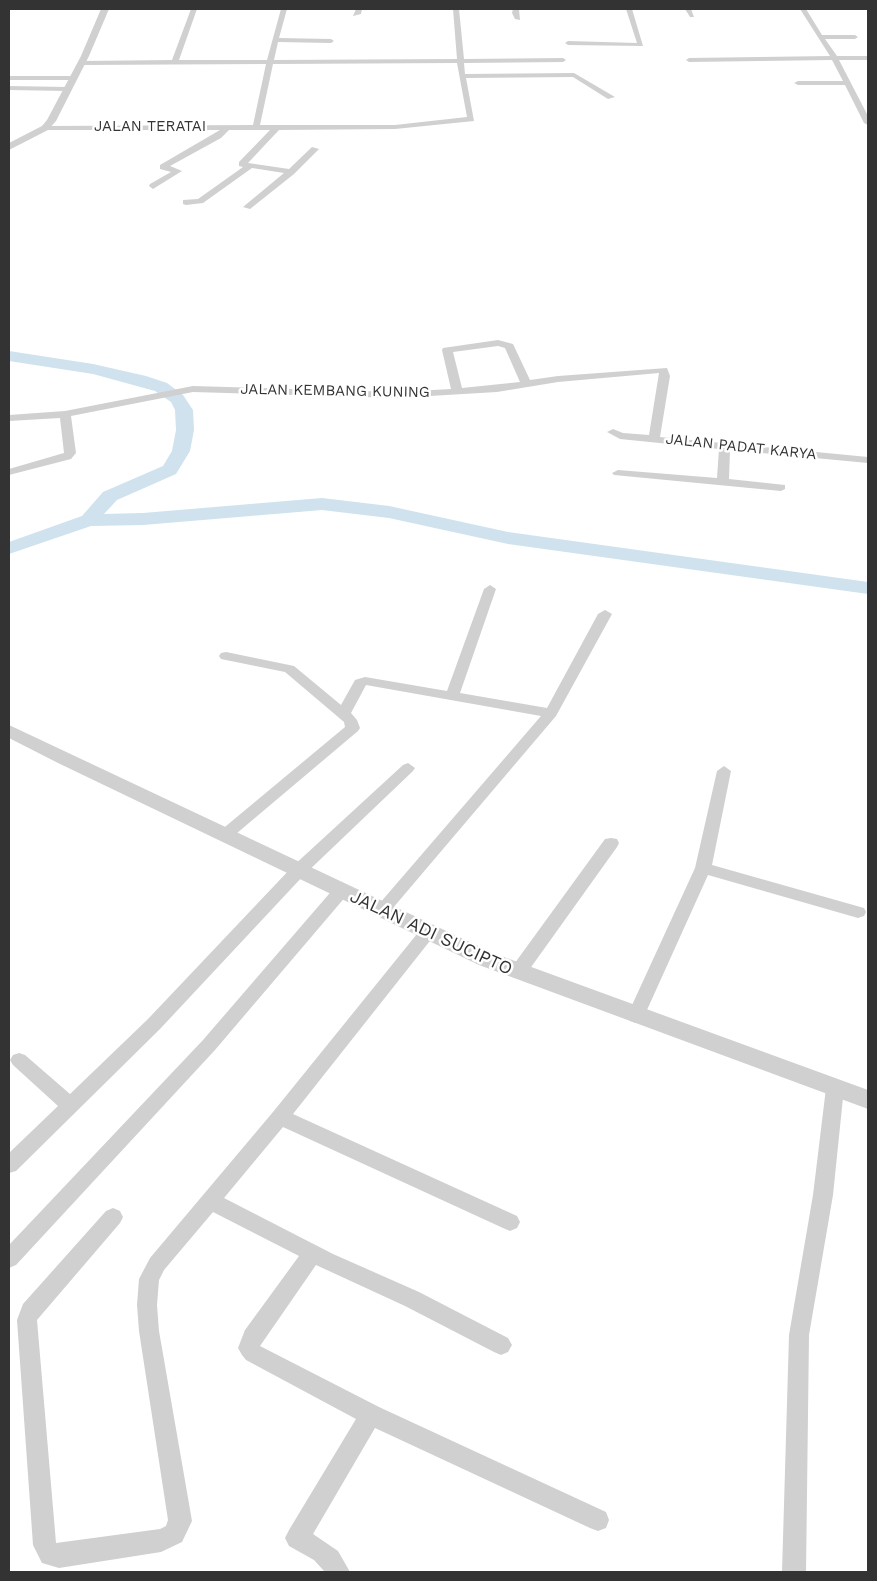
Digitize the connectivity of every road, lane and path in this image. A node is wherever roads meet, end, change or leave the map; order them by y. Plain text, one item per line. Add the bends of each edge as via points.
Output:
1 (105, 9) edge
2 (194, 9) edge
3 (284, 9) edge
4 (456, 9) edge
5 (516, 9) edge
6 (629, 9) edge
7 (688, 9) edge
8 (804, 9) edge
9 (692, 16) dead end
10 (518, 19) dead end
11 (855, 36) dead end
12 (820, 37) junction
13 (275, 40) junction
14 (331, 41) dead end
15 (568, 44) dead end
16 (834, 57) junction
17 (868, 58) edge
18 (460, 60) junction
19 (563, 60) dead end
20 (689, 60) dead end
21 (175, 62) junction
22 (270, 62) junction
23 (82, 63) junction
24 (462, 76) junction
25 (9, 78) edge
26 (73, 78) junction
27 (798, 83) dead end
28 (846, 83) junction
29 (9, 88) edge
30 (67, 89) junction
31 (611, 97) dead end
32 (868, 123) edge
33 (227, 127) junction
34 (256, 127) junction
35 (277, 127) junction
36 (45, 128) junction
37 (9, 147) edge
38 (315, 149) dead end
39 (248, 166) junction
40 (291, 172) junction
41 (153, 186) dead end
42 (186, 202) dead end
43 (247, 208) dead end
44 (663, 370) joint
45 (527, 385) junction
46 (457, 391) junction
47 (65, 414) junction
48 (9, 418) edge
49 (613, 432) dead end
50 (654, 439) junction
51 (724, 446) junction
52 (868, 460) edge
53 (9, 472) edge
54 (618, 473) dead end
55 (724, 481) junction
56 (781, 487) dead end
57 (490, 589) dead end
58 (605, 614) dead end
59 (226, 656) dead end
60 (452, 696) junction
61 (551, 713) junction
62 (343, 714) junction
63 (9, 730) edge
64 (408, 768) dead end
65 (724, 771) dead end
66 (225, 835) junction
67 (611, 843) dead end
68 (703, 868) junction
69 (298, 871) junction
70 (341, 891) junction
71 (381, 911) junction
72 (858, 912) dead end
73 (427, 933) junction
74 (518, 972) junction
75 (636, 1016) junction
76 (19, 1060) dead end
77 (835, 1088) junction
78 (868, 1100) edge
79 (69, 1105) junction
80 (280, 1117) junction
81 (9, 1165) edge
82 (210, 1201) junction
83 (113, 1217) dead end
84 (510, 1222) dead end
85 (313, 1254) junction
86 (9, 1259) edge
87 (501, 1345) dead end
88 (371, 1415) junction
89 (598, 1520) dead end
90 (338, 1572) edge
91 (794, 1572) edge

1 - 23 street
2 - 21 street
3 - 13 street
4 - 18 street
5 - 10 street
6 - 15 street via 641,45
7 - 9 street
8 - 12 street
11 - 12 street
12 - 16 street
13 - 14 street
13 - 22 street
16 - 17 street
16 - 20 street
16 - 28 street
18 - 19 street
18 - 22 street
18 - 24 street
21 - 22 street
21 - 23 street
22 - 34 street
23 - 26 street
24 - 31 street via 574,75
24 - 35 street, JALAN TERATAI via 470,119 395,127
25 - 26 street
26 - 30 street
27 - 28 street
28 - 32 street
29 - 30 street
30 - 36 street via 52,121
33 - 34 street, JALAN TERATAI
33 - 36 street, JALAN TERATAI
33 - 41 street via 218,136 163,167 178,170
34 - 35 street, JALAN TERATAI
35 - 39 street via 242,163
36 - 37 street
38 - 40 street
39 - 40 street
39 - 42 street via 201,201
40 - 43 street
44 - 45 street, JALAN KEMBANG KUNING
44 - 50 street, JALAN PADAT KARYA via 666,376
45 - 46 street, JALAN KEMBANG KUNING
45 - 46 street via 508,346 498,343 447,350
46 - 47 street, JALAN KEMBANG KUNING via 396,395 204,388
47 - 48 street, JALAN KEMBANG KUNING
47 - 53 street via 70,453 67,457
49 - 50 street via 620,436
50 - 51 street, JALAN PADAT KARYA
51 - 52 street, JALAN PADAT KARYA
51 - 55 street
54 - 55 street
55 - 56 street
57 - 60 street
58 - 61 street
59 - 62 street via 289,670
60 - 61 street
60 - 62 street via 365,681 360,683
61 - 71 street
62 - 66 street via 353,724 350,732
63 - 66 street, JALAN ADI SUCIPTO via 64,760
64 - 69 street
65 - 68 street
66 - 69 street, JALAN ADI SUCIPTO
67 - 74 street
68 - 72 street
68 - 75 street
69 - 70 street, JALAN ADI SUCIPTO
69 - 79 street via 154,1024
70 - 71 street, JALAN ADI SUCIPTO
70 - 86 street via 209,1046
71 - 73 street, JALAN ADI SUCIPTO
73 - 74 street, JALAN ADI SUCIPTO
73 - 80 street
74 - 75 street, JALAN ADI SUCIPTO
75 - 77 street, JALAN ADI SUCIPTO
76 - 79 street
77 - 78 street, JALAN ADI SUCIPTO
77 - 91 street via 823,1195 799,1335
79 - 81 street
80 - 82 street
80 - 84 street
82 - 83 street via 149,1278 149,1330 180,1521 174,1534 161,1540 50,1555 44,1545 27,1320 37,1303
82 - 85 street
85 - 87 street via 412,1299
85 - 88 street via 252,1337 249,1348 253,1354
88 - 89 street
88 - 90 street via 297,1538 322,1552

